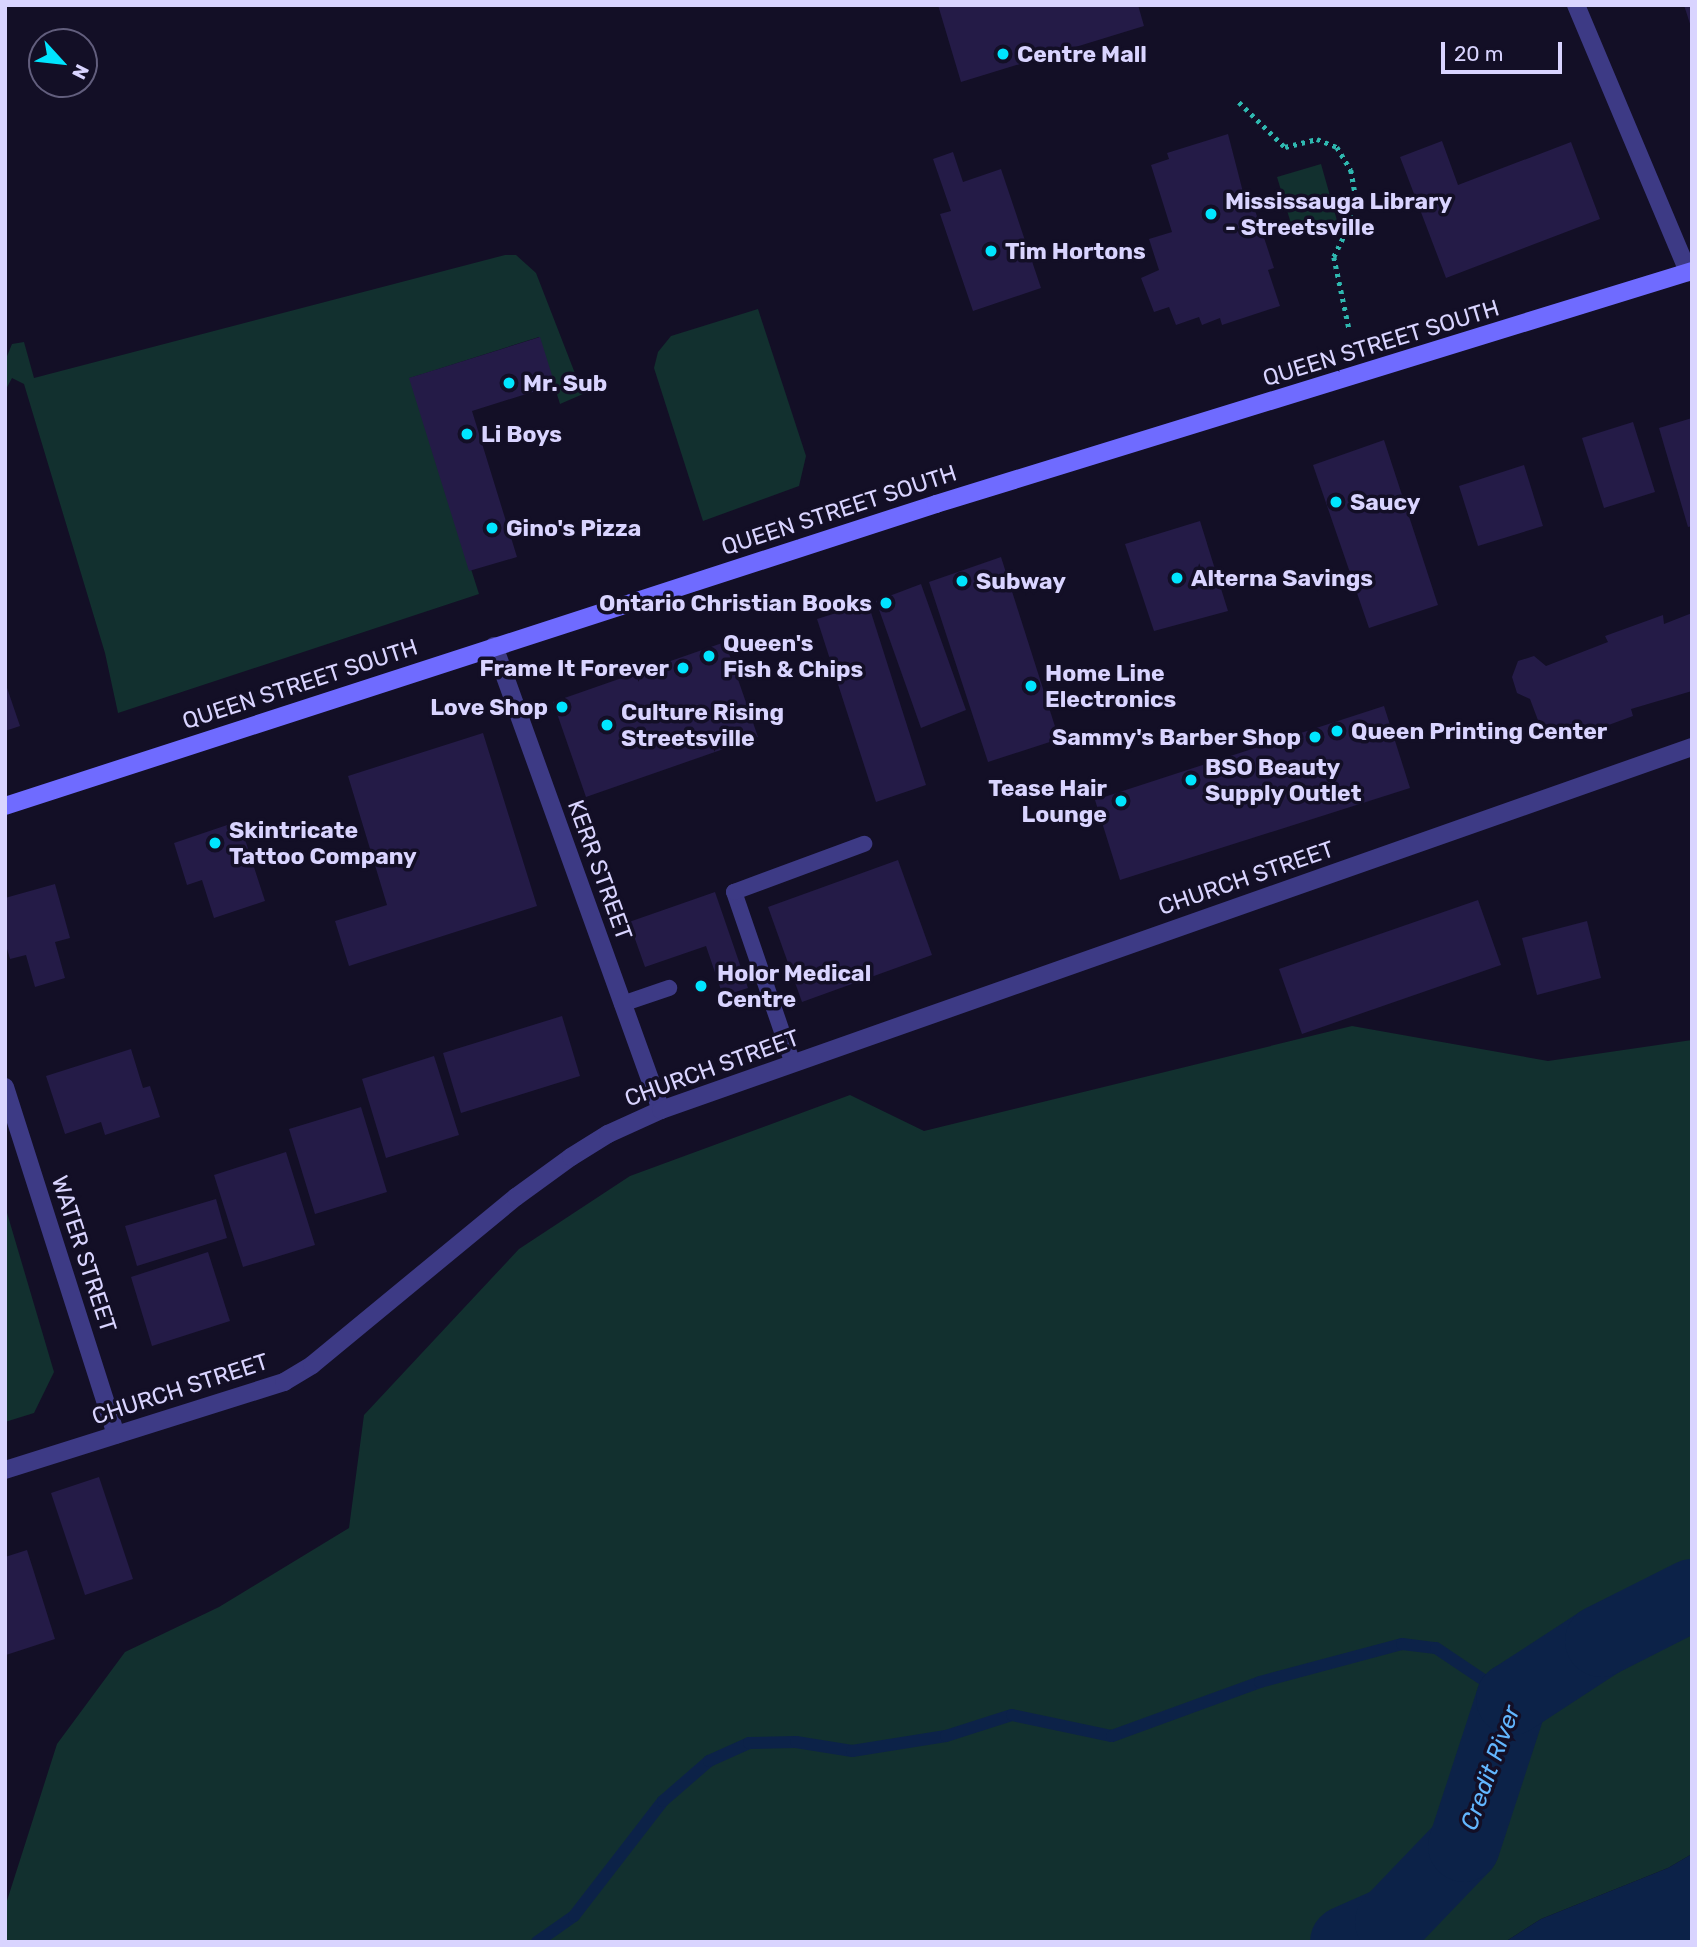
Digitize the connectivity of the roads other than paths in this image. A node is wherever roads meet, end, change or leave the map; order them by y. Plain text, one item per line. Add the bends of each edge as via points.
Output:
1 (1576, 5) edge
2 (1690, 271) edge
3 (494, 646) junction
4 (1692, 747) edge
5 (5, 806) edge
6 (864, 844) dead end
7 (669, 988) dead end
8 (622, 1004) junction
9 (793, 1064) junction
10 (5, 1087) edge
11 (661, 1110) junction
12 (116, 1435) junction
13 (5, 1470) edge

1 - 2 street
2 - 3 main road, QUEEN STREET SOUTH
3 - 5 main road, QUEEN STREET SOUTH
3 - 8 street, KERR STREET
4 - 9 street, CHURCH STREET
6 - 9 lane via 734,892
7 - 8 lane
8 - 11 street, KERR STREET
9 - 11 street, CHURCH STREET
10 - 12 street, WATER STREET
11 - 12 street, CHURCH STREET via 571,1157 323,1356 284,1382
12 - 13 street, CHURCH STREET

